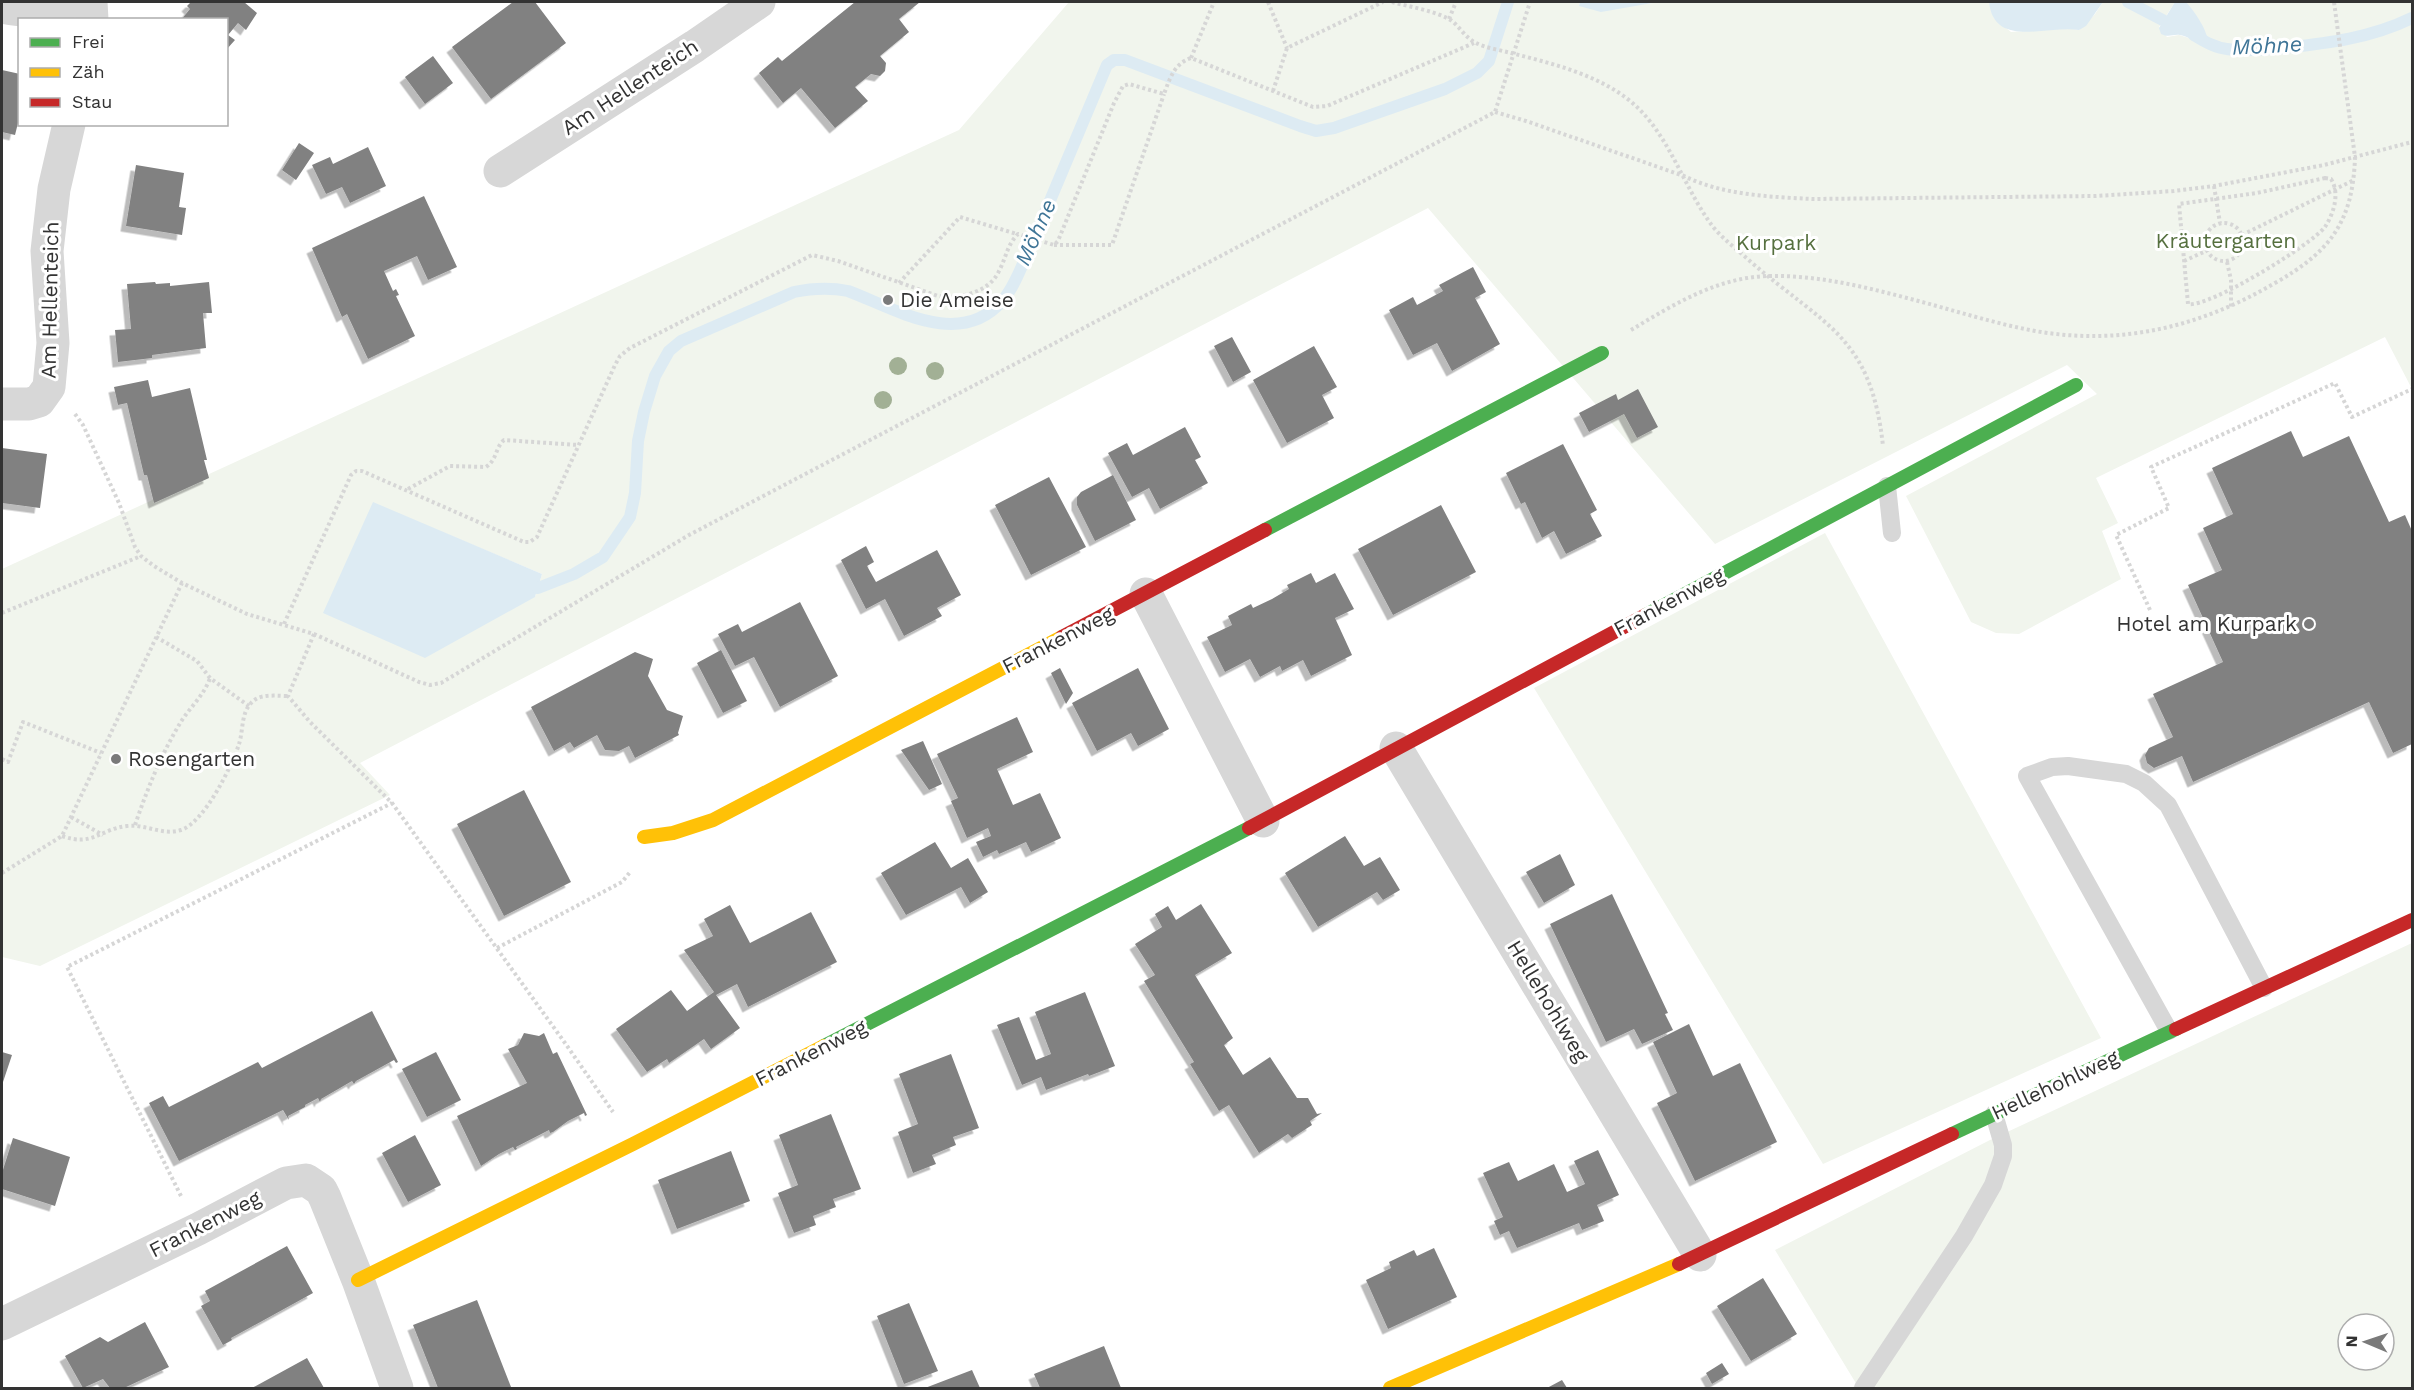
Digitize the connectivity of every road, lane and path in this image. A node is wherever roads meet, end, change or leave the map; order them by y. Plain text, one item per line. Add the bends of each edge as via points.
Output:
1 (70, 2) edge
2 (91, 2) edge
3 (759, 2) edge
4 (1214, 2) edge
5 (1268, 2) edge
6 (1383, 2) edge
7 (1392, 2) edge
8 (1456, 2) edge
9 (1530, 2) edge
10 (2334, 2) edge
11 (2, 7) edge
12 (92, 18) edge
13 (1449, 19) junction
14 (1474, 43) junction
15 (1287, 48) junction
16 (1514, 54) junction
17 (1191, 58) junction
18 (1273, 91) junction
19 (1164, 94) junction
20 (1495, 112) junction
21 (69, 126) edge
22 (2412, 142) edge
23 (2355, 157) junction
24 (500, 171) dead end
25 (1684, 176) junction
26 (2354, 180) junction
27 (2214, 186) junction
28 (2337, 187) junction
29 (2216, 199) junction
30 (2220, 223) junction
31 (1018, 234) junction
32 (2242, 235) junction
33 (1054, 244) junction
34 (2206, 251) junction
35 (2184, 261) junction
36 (2227, 262) junction
37 (1767, 276) junction
38 (899, 282) junction
39 (2231, 289) junction
40 (2230, 308) junction
41 (1602, 353) joint
42 (2076, 385) dead end
43 (50, 387) junction
44 (2412, 389) edge
45 (2, 404) edge
46 (578, 445) junction
47 (1887, 486) junction
48 (407, 489) junction
49 (1892, 533) dead end
50 (141, 556) junction
51 (182, 583) junction
52 (1146, 594) junction
53 (2150, 610) dead end
54 (2, 613) edge
55 (284, 624) junction
56 (314, 634) junction
57 (156, 637) junction
58 (210, 678) junction
59 (288, 696) junction
60 (249, 706) junction
61 (1396, 748) junction
62 (101, 753) junction
63 (2, 759) edge
64 (392, 803) junction
65 (70, 817) junction
66 (1263, 821) junction
67 (135, 825) junction
68 (103, 835) junction
69 (62, 836) junction
70 (644, 837) joint
71 (2, 873) edge
72 (2412, 920) edge
73 (497, 948) junction
74 (2264, 988) junction
75 (2169, 1031) junction
76 (1994, 1114) junction
77 (633, 1144) junction
78 (198, 1229) junction
79 (1700, 1255) junction
80 (358, 1280) junction
81 (3, 1320) edge
82 (397, 1389) edge
83 (1390, 1389) edge
84 (1863, 1389) edge

1 - 11 street via 46,11
2 - 12 street
3 - 24 street, Am Hellenteich
4 - 17 path
5 - 15 path
6 - 15 path
7 - 13 path
8 - 13 path
9 - 16 path
10 - 23 path
13 - 14 path
14 - 16 path
14 - 18 path via 1327,106 1313,107
15 - 18 path
16 - 20 path
16 - 25 path via 1583,76 1626,98 1655,130
17 - 18 path
17 - 19 path via 1176,67
19 - 33 path via 1129,84 1123,86
19 - 33 path via 1112,245
20 - 25 path
20 - 56 path via 689,535 441,683 419,682
21 - 43 street, Am Hellenteich via 54,189 47,251 53,343
22 - 23 path
23 - 26 path
23 - 27 path
25 - 27 path via 1768,197 1813,199 2096,196
25 - 37 path via 1716,230
26 - 28 path
26 - 40 path via 2340,226 2328,245 2306,264
27 - 29 path
28 - 29 path via 2325,178
28 - 32 path
28 - 39 path via 2331,214 2321,231 2303,247
29 - 30 path
29 - 35 path via 2177,206
30 - 32 path via 2235,226
30 - 34 path via 2206,235
31 - 33 path
31 - 38 path via 960,217
31 - 38 path via 994,279 962,297 938,296
32 - 36 path via 2242,251
34 - 35 path
34 - 36 path via 2214,259
35 - 39 path via 2190,305
36 - 39 path
37 - 40 path via 1857,285 2004,324 2083,336 2146,332
37 - 41 path via 1701,291 1626,333
37 - 47 path via 1836,330 1866,372 1880,425
38 - 46 path via 822,256 800,260 620,356
39 - 40 path
41 - 52 street, Frankenweg
42 - 47 street, Frankenweg
43 - 45 street, Am Hellenteich via 39,401
43 - 50 path via 70,405 83,425
44 - 53 path via 2352,417 2335,383 2151,467 2169,508 2116,536
46 - 48 path via 504,440 486,467 450,466
46 - 48 path via 537,537 530,542
47 - 49 lane
47 - 61 street, Frankenweg
48 - 55 path via 362,471 351,475
50 - 51 path
50 - 54 path
51 - 55 path via 247,614
51 - 57 path
52 - 66 street
52 - 70 street, Frankenweg via 713,820 673,833
55 - 56 path
56 - 59 path
57 - 58 path via 197,661
57 - 62 path
58 - 60 path
58 - 67 path via 158,765
59 - 60 path via 259,697
59 - 64 path
60 - 67 path via 238,747 196,822 173,832
61 - 66 street, Frankenweg
61 - 79 street, Hellehohlweg
62 - 63 path via 23,722 8,762
62 - 65 path
64 - 73 path
64 - 78 path via 67,967
65 - 68 path
65 - 69 path
66 - 77 street, Frankenweg
67 - 68 path
68 - 69 path via 76,841
69 - 71 path
70 - 73 path via 622,882
72 - 74 street, Hellehohlweg
73 - 77 path
74 - 75 street, Hellehohlweg
74 - 75 lane via 2168,805 2157,793 2126,774 2068,766 2036,771 2027,776
75 - 76 street, Hellehohlweg
76 - 79 street, Hellehohlweg
76 - 84 lane via 2003,1156 1993,1185
77 - 80 street, Frankenweg
78 - 80 street, Frankenweg via 286,1183 306,1180 321,1190
78 - 81 street, Frankenweg
79 - 83 street, Hellehohlweg
80 - 82 street, Frankenweg

